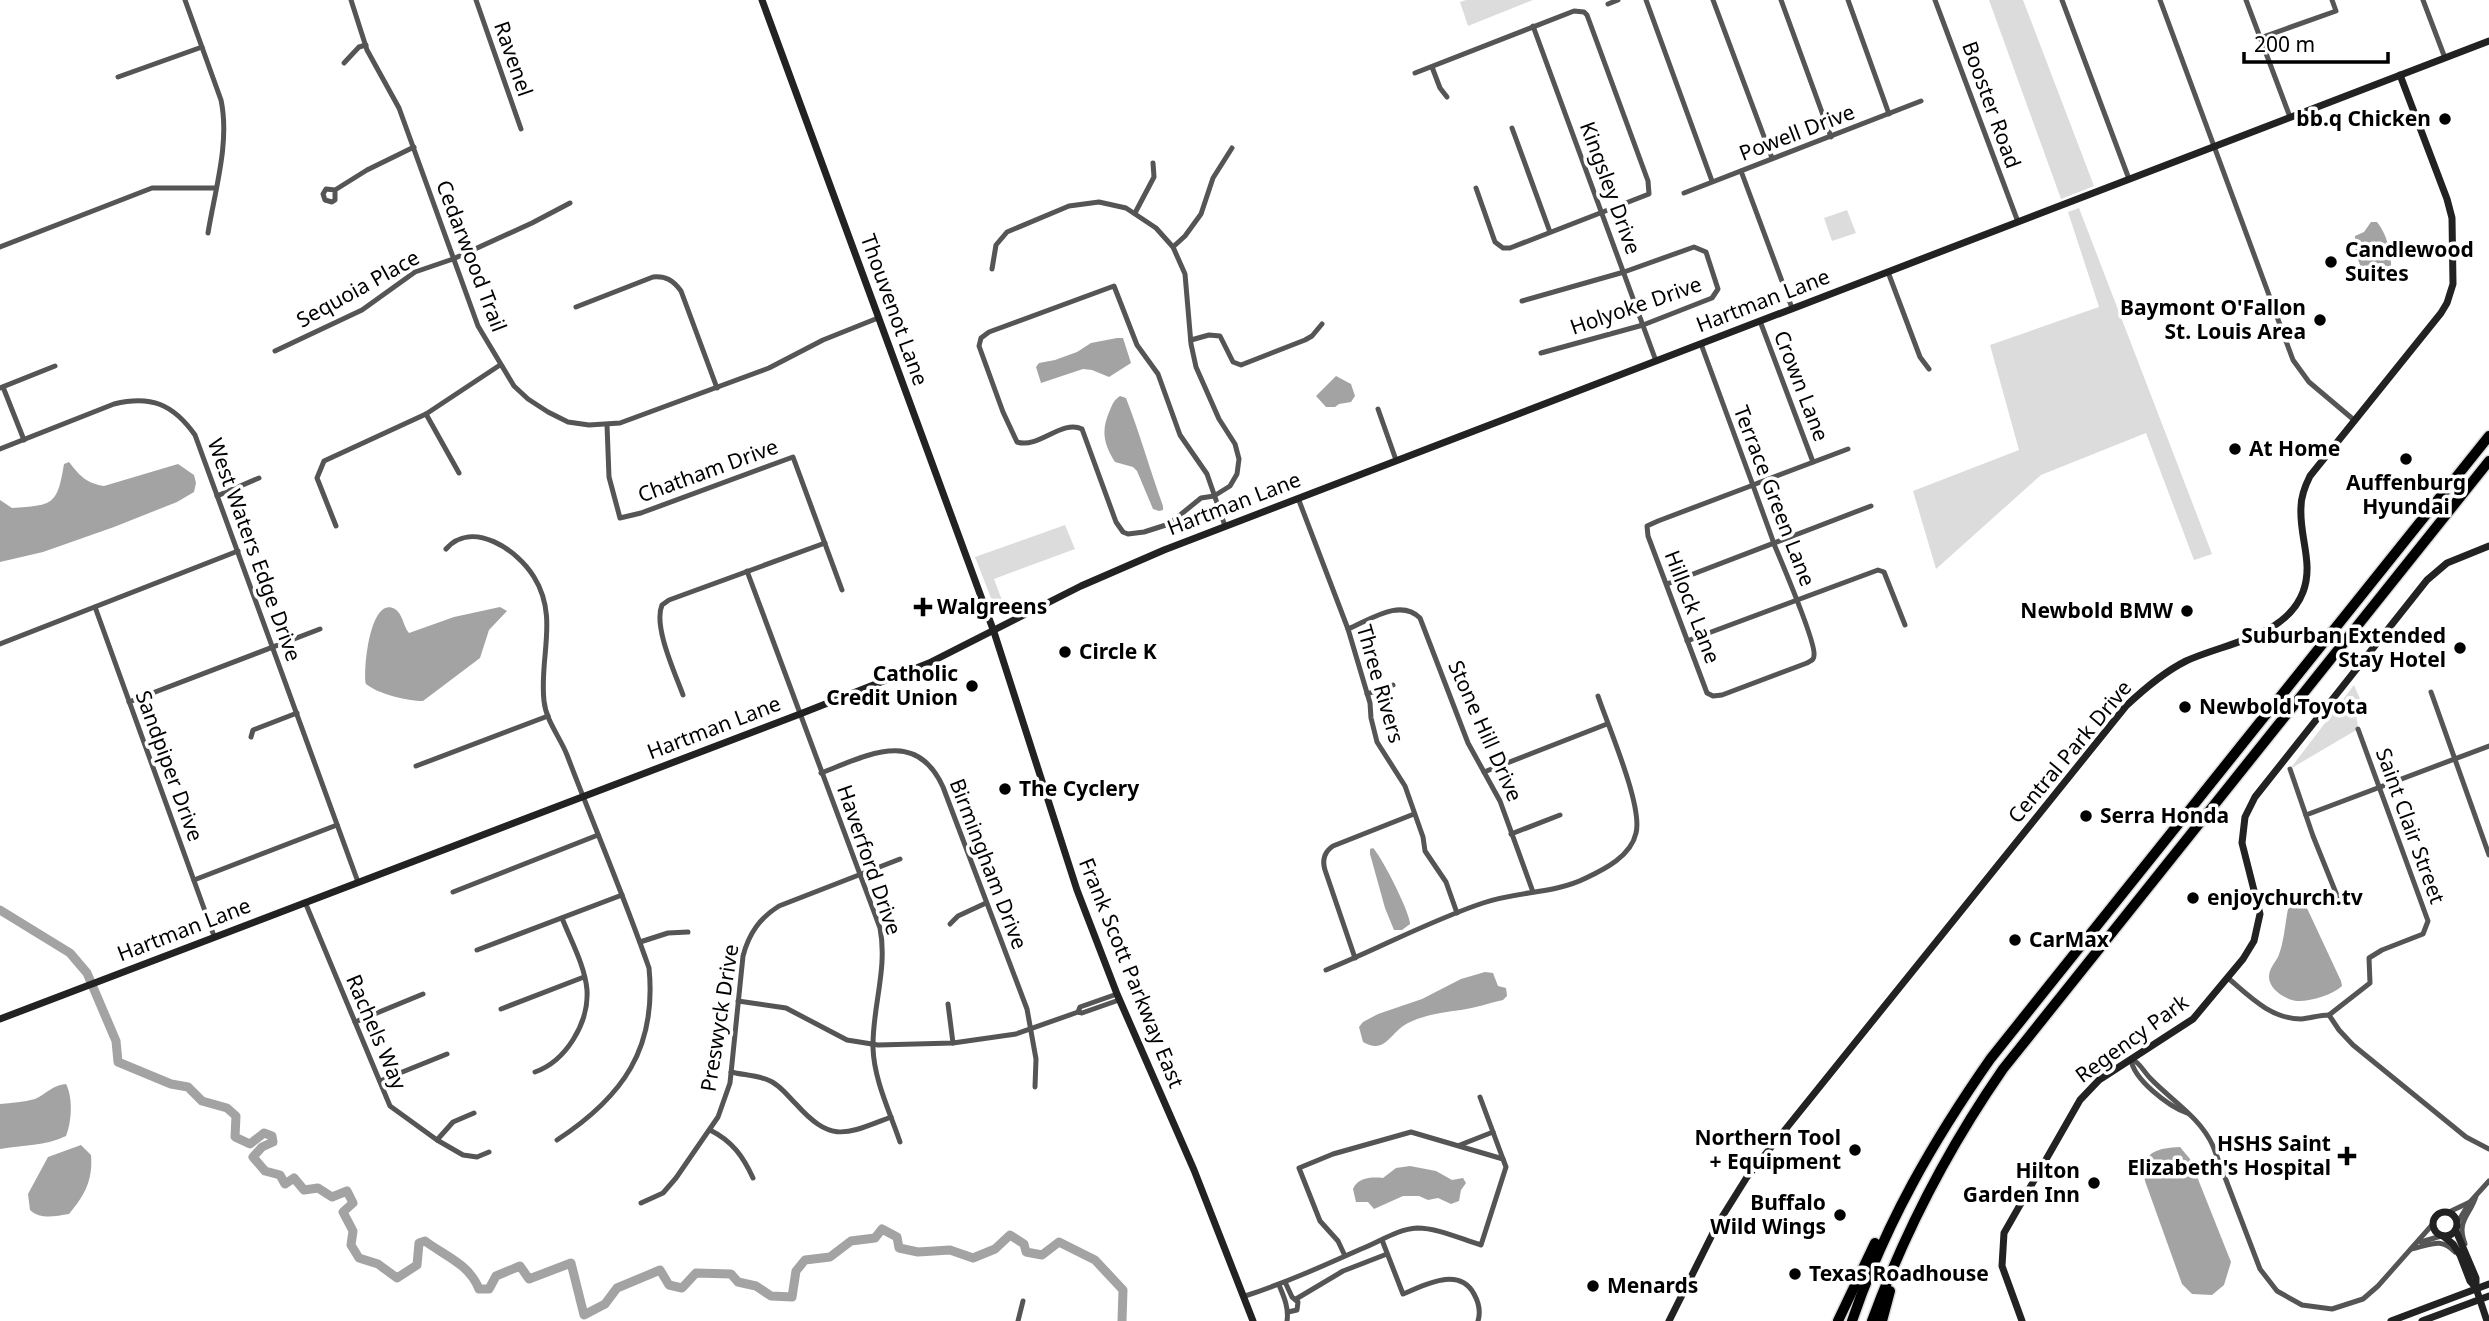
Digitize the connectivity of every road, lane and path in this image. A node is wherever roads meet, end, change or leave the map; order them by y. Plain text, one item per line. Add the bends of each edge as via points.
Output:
1 (185, 0) edge
2 (351, 0) edge
3 (476, 0) edge
4 (762, 0) edge
5 (1618, 0) edge
6 (1646, 0) edge
7 (1713, 0) edge
8 (1781, 0) edge
9 (1848, 0) edge
10 (1936, 0) edge
11 (2062, 0) edge
12 (2160, 0) edge
13 (2246, 0) edge
14 (2332, 0) edge
15 (2423, 0) edge
16 (1608, 4) dead end
17 (1533, 26) junction
18 (2260, 38) junction
19 (2489, 41) edge
20 (366, 45) junction
21 (202, 47) junction
22 (2445, 58) junction
23 (344, 64) dead end
24 (1432, 66) junction
25 (1415, 73) dead end
26 (2400, 75) junction
27 (118, 77) dead end
28 (1447, 97) dead end
29 (1921, 102) dead end
30 (1889, 114) junction
31 (2290, 117) junction
32 (1512, 128) dead end
33 (520, 129) dead end
34 (1831, 137) junction
35 (2214, 146) junction
36 (414, 147) junction
37 (1232, 149) dead end
38 (1772, 158) junction
39 (1153, 163) dead end
40 (1741, 170) junction
41 (2129, 179) junction
42 (1712, 181) junction
43 (215, 188) junction
44 (1476, 188) dead end
45 (335, 190) dead end
46 (1684, 193) dead end
47 (570, 202) dead end
48 (1135, 213) junction
49 (1602, 213) junction
50 (2018, 222) junction
51 (1550, 232) junction
52 (208, 233) dead end
53 (1, 244) edge
54 (1173, 247) junction
55 (453, 259) junction
56 (992, 269) dead end
57 (1624, 272) junction
58 (1888, 272) junction
59 (1522, 301) dead end
60 (576, 307) dead end
61 (1792, 309) junction
62 (878, 318) junction
63 (1759, 321) junction
64 (1322, 324) dead end
65 (1643, 325) junction
66 (1191, 340) junction
67 (1701, 344) junction
68 (275, 351) dead end
69 (1541, 353) dead end
70 (1656, 361) junction
71 (500, 365) junction
72 (55, 366) dead end
73 (1929, 369) dead end
74 (1, 388) edge
75 (717, 388) junction
76 (1378, 409) dead end
77 (426, 414) junction
78 (2354, 420) junction
79 (607, 425) junction
80 (2489, 436) edge
81 (24, 440) junction
82 (0, 449) edge
83 (1848, 449) dead end
84 (1396, 460) junction
85 (2489, 461) edge
86 (1813, 462) junction
87 (459, 472) dead end
88 (2489, 472) edge
89 (259, 478) dead end
90 (1753, 485) junction
91 (217, 496) junction
92 (1214, 496) junction
93 (1298, 498) junction
94 (2458, 500) junction
95 (1871, 506) dead end
96 (335, 526) dead end
97 (1225, 526) junction
98 (825, 543) junction
99 (1774, 544) junction
100 (2489, 546) edge
101 (446, 549) dead end
102 (238, 551) junction
103 (747, 571) junction
104 (1667, 584) junction
105 (842, 590) dead end
106 (1797, 600) junction
107 (95, 607) junction
108 (1905, 625) dead end
109 (320, 629) dead end
110 (1348, 629) junction
111 (995, 632) junction
112 (1687, 641) junction
113 (0, 644) edge
114 (273, 647) junction
115 (1393, 685) dead end
116 (2431, 692) dead end
117 (1367, 694) junction
118 (683, 695) dead end
119 (1598, 696) dead end
120 (1713, 696) joint
121 (129, 702) junction
122 (297, 713) junction
123 (800, 715) junction
124 (548, 716) junction
125 (1607, 724) junction
126 (2358, 729) dead end
127 (251, 737) dead end
128 (2489, 746) edge
129 (2454, 758) junction
130 (415, 766) dead end
131 (2290, 769) dead end
132 (1484, 772) junction
133 (821, 773) junction
134 (2379, 787) junction
135 (583, 797) junction
136 (1415, 814) junction
137 (1560, 815) dead end
138 (2306, 815) junction
139 (337, 825) junction
140 (1511, 834) junction
141 (598, 835) junction
142 (2489, 855) edge
143 (900, 859) dead end
144 (860, 875) junction
145 (194, 880) junction
146 (358, 881) junction
147 (453, 892) dead end
148 (1533, 892) junction
149 (622, 895) junction
150 (305, 902) junction
151 (986, 902) junction
152 (2340, 903) dead end
153 (1457, 913) junction
154 (562, 918) junction
155 (950, 924) dead end
156 (688, 932) dead end
157 (214, 936) junction
158 (640, 942) junction
159 (477, 950) dead end
160 (1356, 958) junction
161 (1326, 970) dead end
162 (584, 977) junction
163 (2228, 978) junction
164 (423, 994) dead end
165 (1118, 997) junction
166 (738, 1002) junction
167 (948, 1004) dead end
168 (501, 1009) dead end
169 (2329, 1014) junction
170 (0, 1019) edge
171 (355, 1022) junction
172 (1031, 1028) junction
173 (953, 1043) junction
174 (873, 1045) junction
175 (447, 1054) dead end
176 (2132, 1059) junction
177 (535, 1072) dead end
178 (731, 1072) junction
179 (380, 1081) junction
180 (1035, 1087) dead end
181 (1480, 1097) dead end
182 (474, 1113) dead end
183 (891, 1117) junction
184 (710, 1130) junction
185 (1493, 1132) junction
186 (437, 1140) junction
187 (557, 1140) dead end
188 (901, 1142) dead end
189 (1460, 1146) junction
190 (2489, 1149) edge
191 (489, 1152) dead end
192 (1503, 1159) junction
193 (1919, 1167) junction
194 (753, 1178) dead end
195 (2489, 1181) edge
196 (2476, 1196) junction
197 (2470, 1202) junction
198 (641, 1203) dead end
199 (2449, 1212) junction
200 (1918, 1214) junction
201 (2432, 1225) junction
202 (2456, 1227) junction
203 (2442, 1236) junction
204 (1382, 1240) junction
205 (2413, 1247) junction
206 (2463, 1253) junction
207 (1387, 1254) junction
208 (1345, 1256) junction
209 (1282, 1284) junction
210 (2489, 1284) edge
211 (2476, 1288) junction
212 (1245, 1296) junction
213 (2489, 1297) edge
214 (1296, 1299) junction
215 (2480, 1300) junction
216 (1024, 1301) dead end
217 (1288, 1312) junction
218 (1018, 1321) edge
219 (1253, 1321) edge
220 (1287, 1321) edge
221 (1478, 1321) edge
222 (1670, 1321) edge
223 (1838, 1321) edge
224 (1852, 1321) edge
225 (1872, 1321) edge
226 (1882, 1321) edge
227 (2022, 1321) edge
228 (2391, 1321) edge
229 (2422, 1321) edge
230 (2487, 1321) edge

1 - 21 street
2 - 20 street, Cedarwood Trail
3 - 33 street, Ravenel
4 - 62 street, Thouvenot Lane
5 - 16 street
6 - 42 street
7 - 38 street
8 - 34 street
9 - 30 street
10 - 50 street, Booster Road
11 - 41 street
12 - 35 street
13 - 18 street
14 - 18 street via 2336,10
15 - 22 street
17 - 24 street
17 - 49 street, Kingsley Drive
17 - 49 street via 1577,11 1586,13 1593,30 1650,188 1646,196
18 - 31 street
19 - 22 street, Hartman Lane
20 - 23 street
20 - 36 street, Cedarwood Trail
21 - 27 street
21 - 43 street via 225,116
22 - 26 street, Hartman Lane
24 - 25 street
24 - 28 street
26 - 31 street, Hartman Lane
26 - 78 street, Central Park Drive via 2450,209 2453,286 2441,313
29 - 30 street, Powell Drive
30 - 34 street, Powell Drive
31 - 35 street, Hartman Lane
32 - 51 street
34 - 38 street, Powell Drive
35 - 41 street, Hartman Lane
35 - 78 street via 2293,360 2309,383
36 - 45 street
36 - 55 street, Cedarwood Trail
37 - 54 street via 1213,178 1201,214
38 - 40 street, Powell Drive
39 - 48 street via 1154,177
40 - 42 street, Powell Drive
40 - 61 street
41 - 50 street, Hartman Lane
42 - 46 street, Powell Drive
43 - 52 street
43 - 53 street via 152,188
44 - 51 street via 1499,247 1510,248
47 - 55 street, Sequoia Place
48 - 54 street
48 - 56 street via 1100,202 1069,205 1007,232 996,245
49 - 51 street
49 - 57 street, Kingsley Drive
50 - 58 street, Hartman Lane
54 - 66 street via 1185,274
55 - 68 street, Sequoia Place via 415,272 362,310
55 - 71 street, Cedarwood Trail via 478,326
57 - 59 street
57 - 65 street, Kingsley Drive
57 - 65 street, Holyoke Drive via 1694,247 1706,251 1718,286 1714,297
58 - 61 street, Hartman Lane
58 - 73 street via 1920,357
60 - 75 street via 653,277 670,279 681,291
61 - 63 street, Hartman Lane
62 - 75 street, Cedarwood Trail
62 - 111 street, Thouvenot Lane
63 - 67 street, Hartman Lane
63 - 86 street, Crown Lane
64 - 66 street via 1305,340 1241,365 1233,362 1220,336
65 - 69 street, Holyoke Drive
65 - 70 street, Kingsley Drive
66 - 92 street via 1206,393 1239,459 1230,486
67 - 70 street, Hartman Lane
67 - 90 street, Terrace Green Lane
70 - 84 street, Hartman Lane
71 - 77 street
71 - 79 street, Cedarwood Trail via 514,386 548,412 568,422
72 - 74 street
74 - 81 street
75 - 79 street, Cedarwood Trail
76 - 84 street
77 - 87 street
77 - 96 street via 324,461 317,478
78 - 222 street, Central Park Drive via 2305,487 2300,510 2308,573 2298,604 2274,626 2175,668 2126,706 1752,1170 1717,1225
79 - 98 street, Chatham Drive via 609,477 620,518 793,457
80 - 193 highway via 2007,1038
81 - 82 street, West Waters Edge Drive
81 - 91 street, West Waters Edge Drive via 114,404 151,401 169,408 190,427
83 - 86 street
84 - 93 street, Hartman Lane
85 - 94 highway
86 - 90 street
88 - 94 highway
89 - 91 street
90 - 99 street, Terrace Green Lane
90 - 104 street, Hillock Lane via 1647,526
91 - 102 street, West Waters Edge Drive
92 - 92 street via 1207,474 1180,435 1158,374 1137,345 1114,286 981,338 979,346 1014,439 1027,444 1073,426 1082,429 1123,531 1134,534 1160,529 1201,498
92 - 97 street
93 - 97 street, Hartman Lane
93 - 110 street, Three Rivers
94 - 200 highway via 2026,1038 1962,1131
95 - 99 street
97 - 111 street, Hartman Lane via 1098,578
98 - 103 street
98 - 105 street, Chatham Drive
99 - 104 street
99 - 106 street, Terrace Green Lane
100 - 163 street, Regency Park via 2454,559 2434,573 2255,797 2245,817 2242,843 2258,899 2258,927 2249,951
101 - 124 street via 461,538 490,540 515,554 533,575 548,620 543,690
102 - 107 street
102 - 114 street, West Waters Edge Drive
103 - 118 street via 662,605 665,643
103 - 123 street, Haverford Drive
104 - 112 street, Hillock Lane
106 - 108 street via 1878,570 1889,581
106 - 112 street
106 - 120 street, Terrace Green Lane via 1813,659
107 - 113 street
107 - 121 street, Sandpiper Drive
109 - 114 street
110 - 117 street, Three Rivers
110 - 132 street, Stone Hill Drive via 1400,608 1420,618 1468,743
111 - 123 street, Hartman Lane
111 - 165 street, Frank Scott Parkway East via 1077,890
112 - 120 street, Hillock Lane via 1707,693
114 - 121 street
114 - 122 street, West Waters Edge Drive
115 - 117 street
116 - 129 street
117 - 136 street, Three Rivers via 1377,742 1405,786
119 - 125 street
121 - 145 street, Sandpiper Drive
122 - 127 street via 253,730
122 - 139 street, West Waters Edge Drive
123 - 133 street, Haverford Drive
123 - 135 street, Hartman Lane
124 - 130 street
124 - 135 street
125 - 132 street
125 - 148 street via 1636,802 1635,837 1620,858 1597,873 1560,888
126 - 134 street, Saint Clair Street
128 - 129 street
129 - 134 street
129 - 142 street
131 - 138 street
132 - 140 street, Stone Hill Drive
133 - 144 street, Haverford Drive
133 - 151 street, Birmingham Drive via 881,750 903,752 927,764 943,787
134 - 138 street
134 - 169 street, Saint Clair Street via 2428,921 2423,934 2369,958 2370,983
135 - 141 street
135 - 146 street, Hartman Lane
136 - 153 street, Three Rivers via 1425,851 1446,883
136 - 160 street via 1333,846 1325,854 1325,870
137 - 140 street
138 - 152 street
139 - 145 street
139 - 146 street, West Waters Edge Drive
140 - 148 street, Stone Hill Drive
141 - 147 street
141 - 149 street
143 - 144 street, Preswyck Drive
144 - 166 street, Preswyck Drive via 763,916 746,944
144 - 174 street, Haverford Drive via 883,948
145 - 157 street, Sandpiper Drive
146 - 150 street, Hartman Lane
148 - 153 street
149 - 154 street
149 - 158 street
150 - 157 street, Hartman Lane
150 - 171 street, Rachels Way
151 - 155 street
151 - 172 street, Birmingham Drive
153 - 160 street
154 - 159 street
154 - 162 street
156 - 158 street
157 - 170 street, Hartman Lane
158 - 187 street via 651,989 641,1047 608,1100
160 - 161 street
162 - 168 street
162 - 177 street via 586,1003 574,1039 549,1067
163 - 169 street via 2276,1014 2298,1019
163 - 176 street, Regency Park via 2193,1019
164 - 171 street
165 - 172 street
165 - 212 street, Frank Scott Parkway East
166 - 174 street via 786,1007 847,1040
166 - 178 street, Preswyck Drive
167 - 173 street
169 - 190 street via 2353,1045 2466,1137
171 - 179 street, Rachels Way
172 - 173 street
172 - 180 street, Birmingham Drive
173 - 174 street
174 - 183 street, Haverford Drive via 876,1072
175 - 179 street
176 - 205 street via 2149,1086 2198,1122 2209,1137 2260,1269 2284,1297 2321,1309 2353,1304 2373,1291
176 - 227 street, Regency Park via 2085,1092 2004,1233 2002,1266
178 - 183 street via 769,1080 809,1119 832,1132 861,1129
178 - 184 street, Preswyck Drive
179 - 186 street, Rachels Way via 390,1106
181 - 185 street
182 - 186 street via 453,1122
183 - 188 street, Haverford Drive
184 - 194 street via 736,1148
184 - 198 street, Preswyck Drive via 663,1193
185 - 189 street
185 - 192 street
186 - 191 street, Rachels Way via 468,1157
189 - 192 street
189 - 208 street via 1411,1132 1299,1168 1320,1221
192 - 204 street via 1506,1167 1480,1245 1421,1228
193 - 223 highway via 1874,1244
193 - 224 highway
195 - 196 street
196 - 197 street
196 - 206 street via 2462,1227
197 - 199 street
197 - 202 street
199 - 201 street via 2436,1215
199 - 202 street
200 - 225 highway
200 - 226 highway
201 - 203 street
201 - 205 street
202 - 203 street via 2449,1236
202 - 206 street
203 - 205 street
203 - 206 street
204 - 207 street
204 - 208 street
205 - 206 street via 2438,1242
206 - 211 street
207 - 214 street via 1343,1271
207 - 221 street via 1403,1294 1438,1280 1460,1280 1478,1301
208 - 209 street
209 - 212 street
209 - 214 street
209 - 217 street
210 - 211 street
211 - 215 street
211 - 228 street
212 - 219 street, Frank Scott Parkway East
213 - 215 street
214 - 217 street via 1297,1310
215 - 229 street
215 - 230 street
216 - 218 street
217 - 220 street

